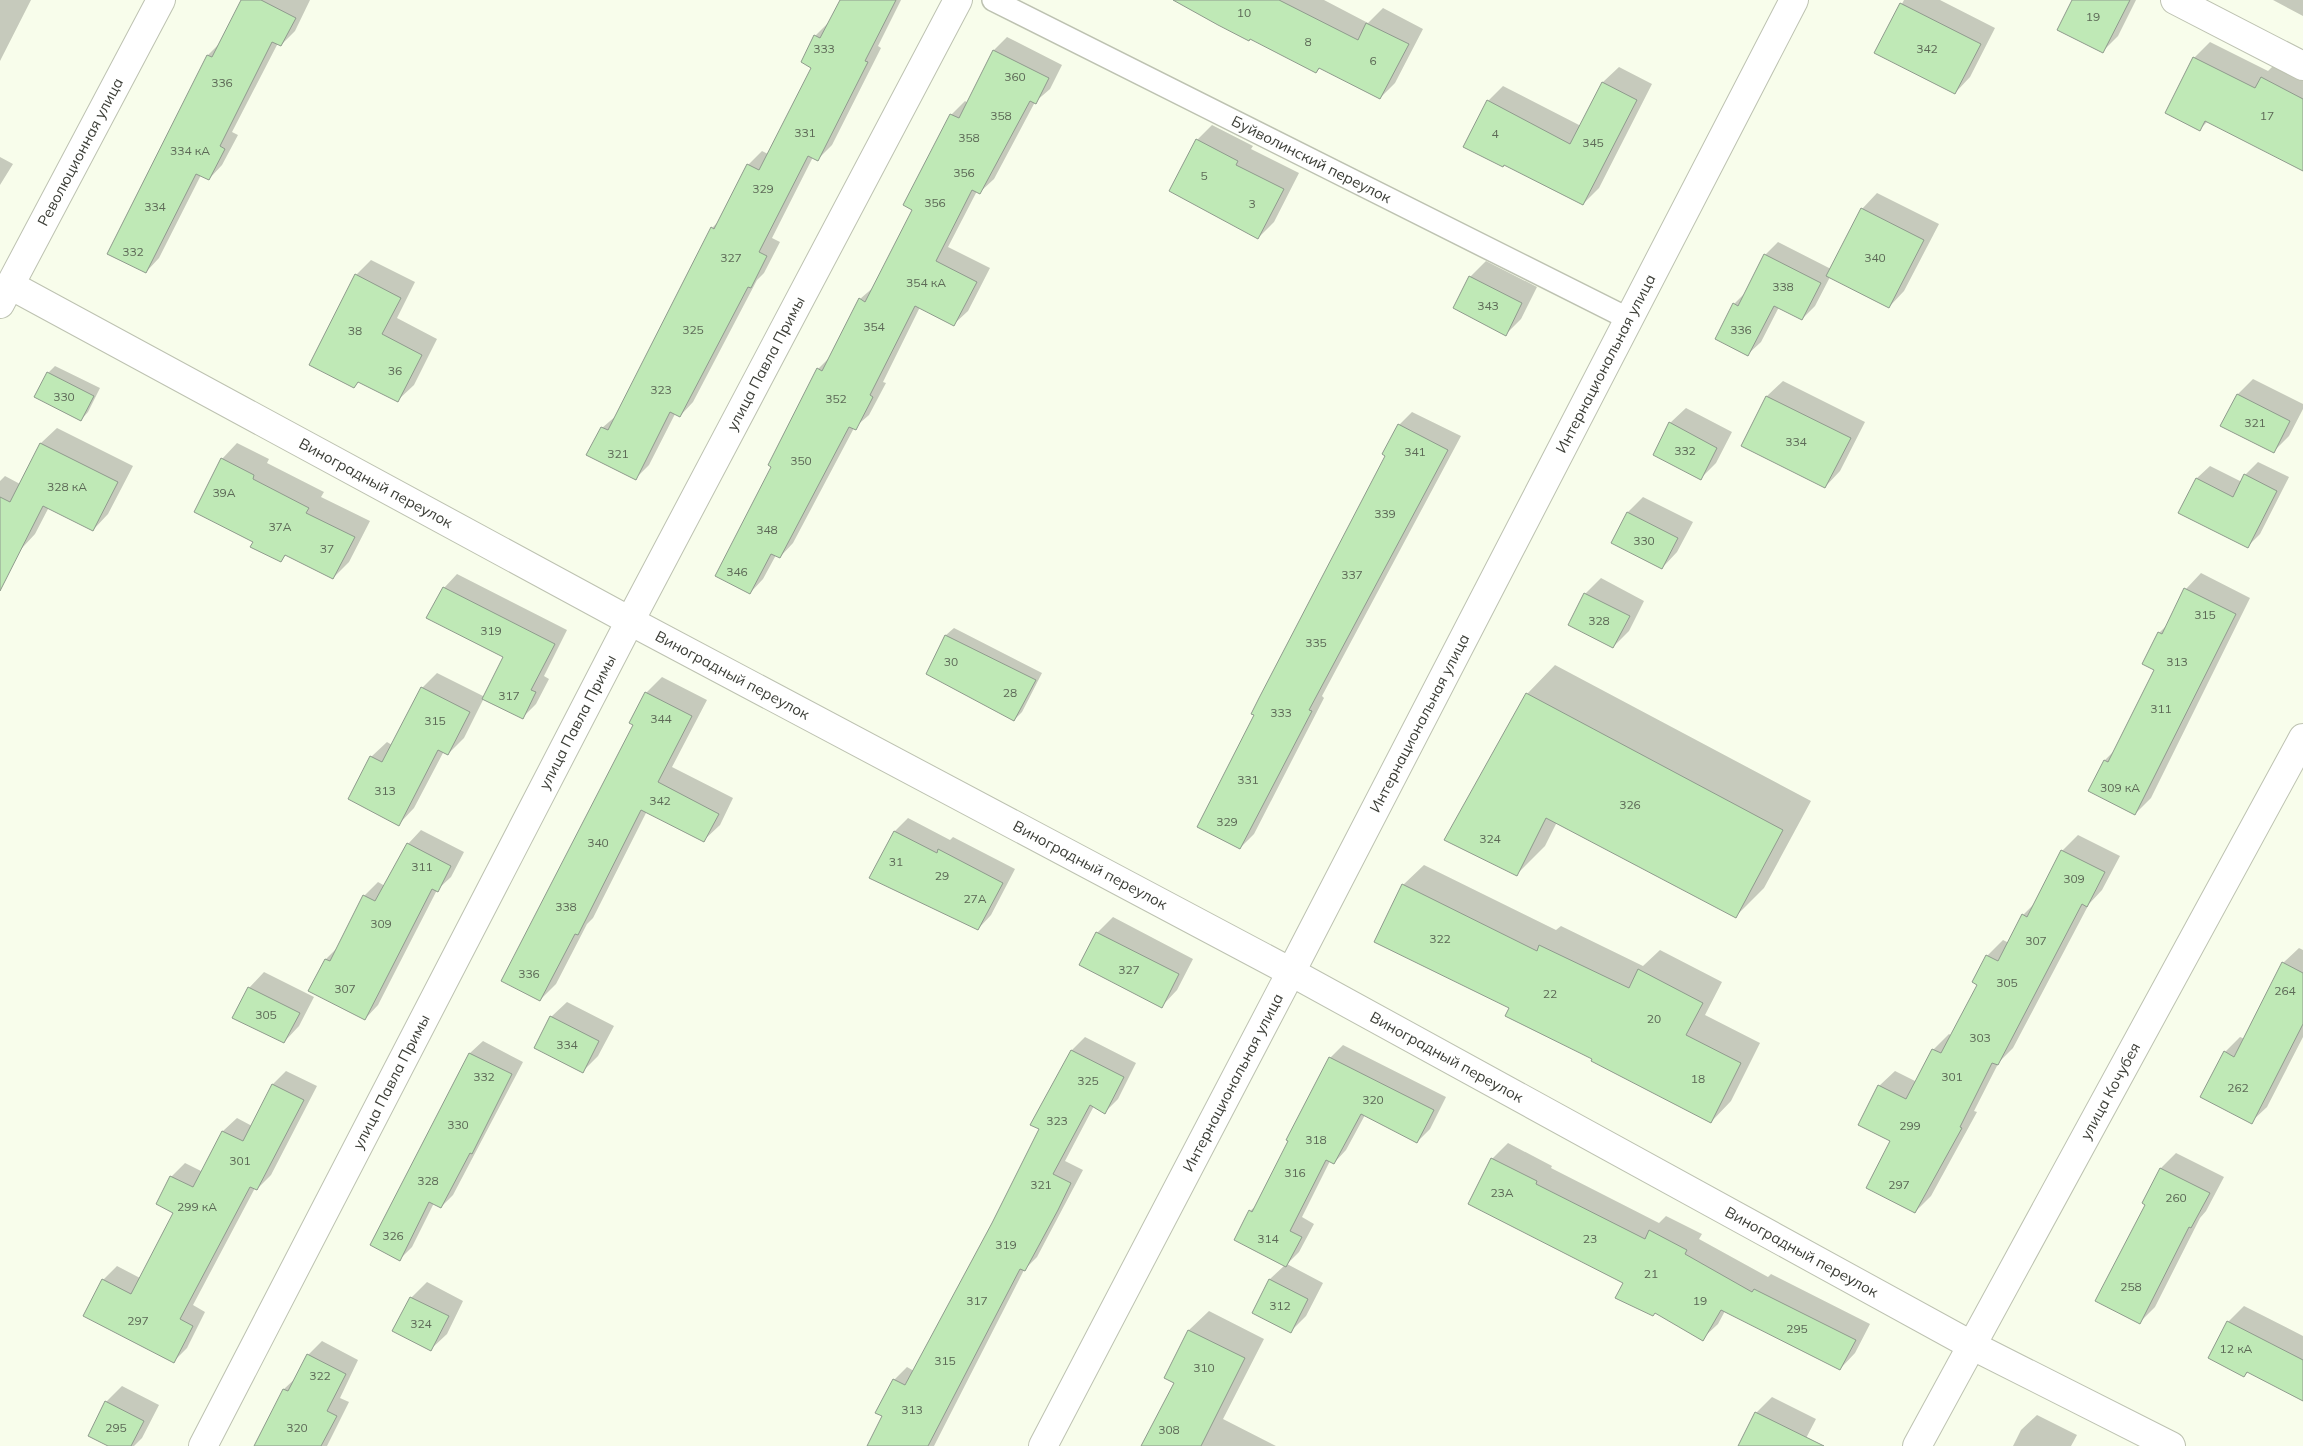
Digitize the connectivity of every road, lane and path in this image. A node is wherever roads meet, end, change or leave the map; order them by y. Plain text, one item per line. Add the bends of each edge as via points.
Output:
1 (162, 0) edge
2 (958, 0) edge
3 (993, 0) edge
4 (1794, 0) edge
5 (2175, 0) edge
6 (2303, 66) edge
7 (5, 294) edge
8 (1629, 319) junction
9 (630, 622) junction
10 (2303, 738) edge
11 (1291, 972) junction
12 (1971, 1345) junction
13 (203, 1446) edge
14 (1043, 1446) edge
15 (1918, 1446) edge
16 (2171, 1446) edge

1 - 7 street, Революционная улица
2 - 9 street, улица Павла Примы
3 - 8 lane, Буйволинский переулок
4 - 8 street, Интернациональная улица
5 - 6 street
7 - 9 street, Виноградный переулок
8 - 11 street, Интернациональная улица
9 - 11 street, Виноградный переулок
9 - 13 street, улица Павла Примы
10 - 12 street, улица Кочубея
11 - 12 street, Виноградный переулок
11 - 14 street, Интернациональная улица
12 - 15 street, улица Кочубея
12 - 16 street, Виноградный переулок

